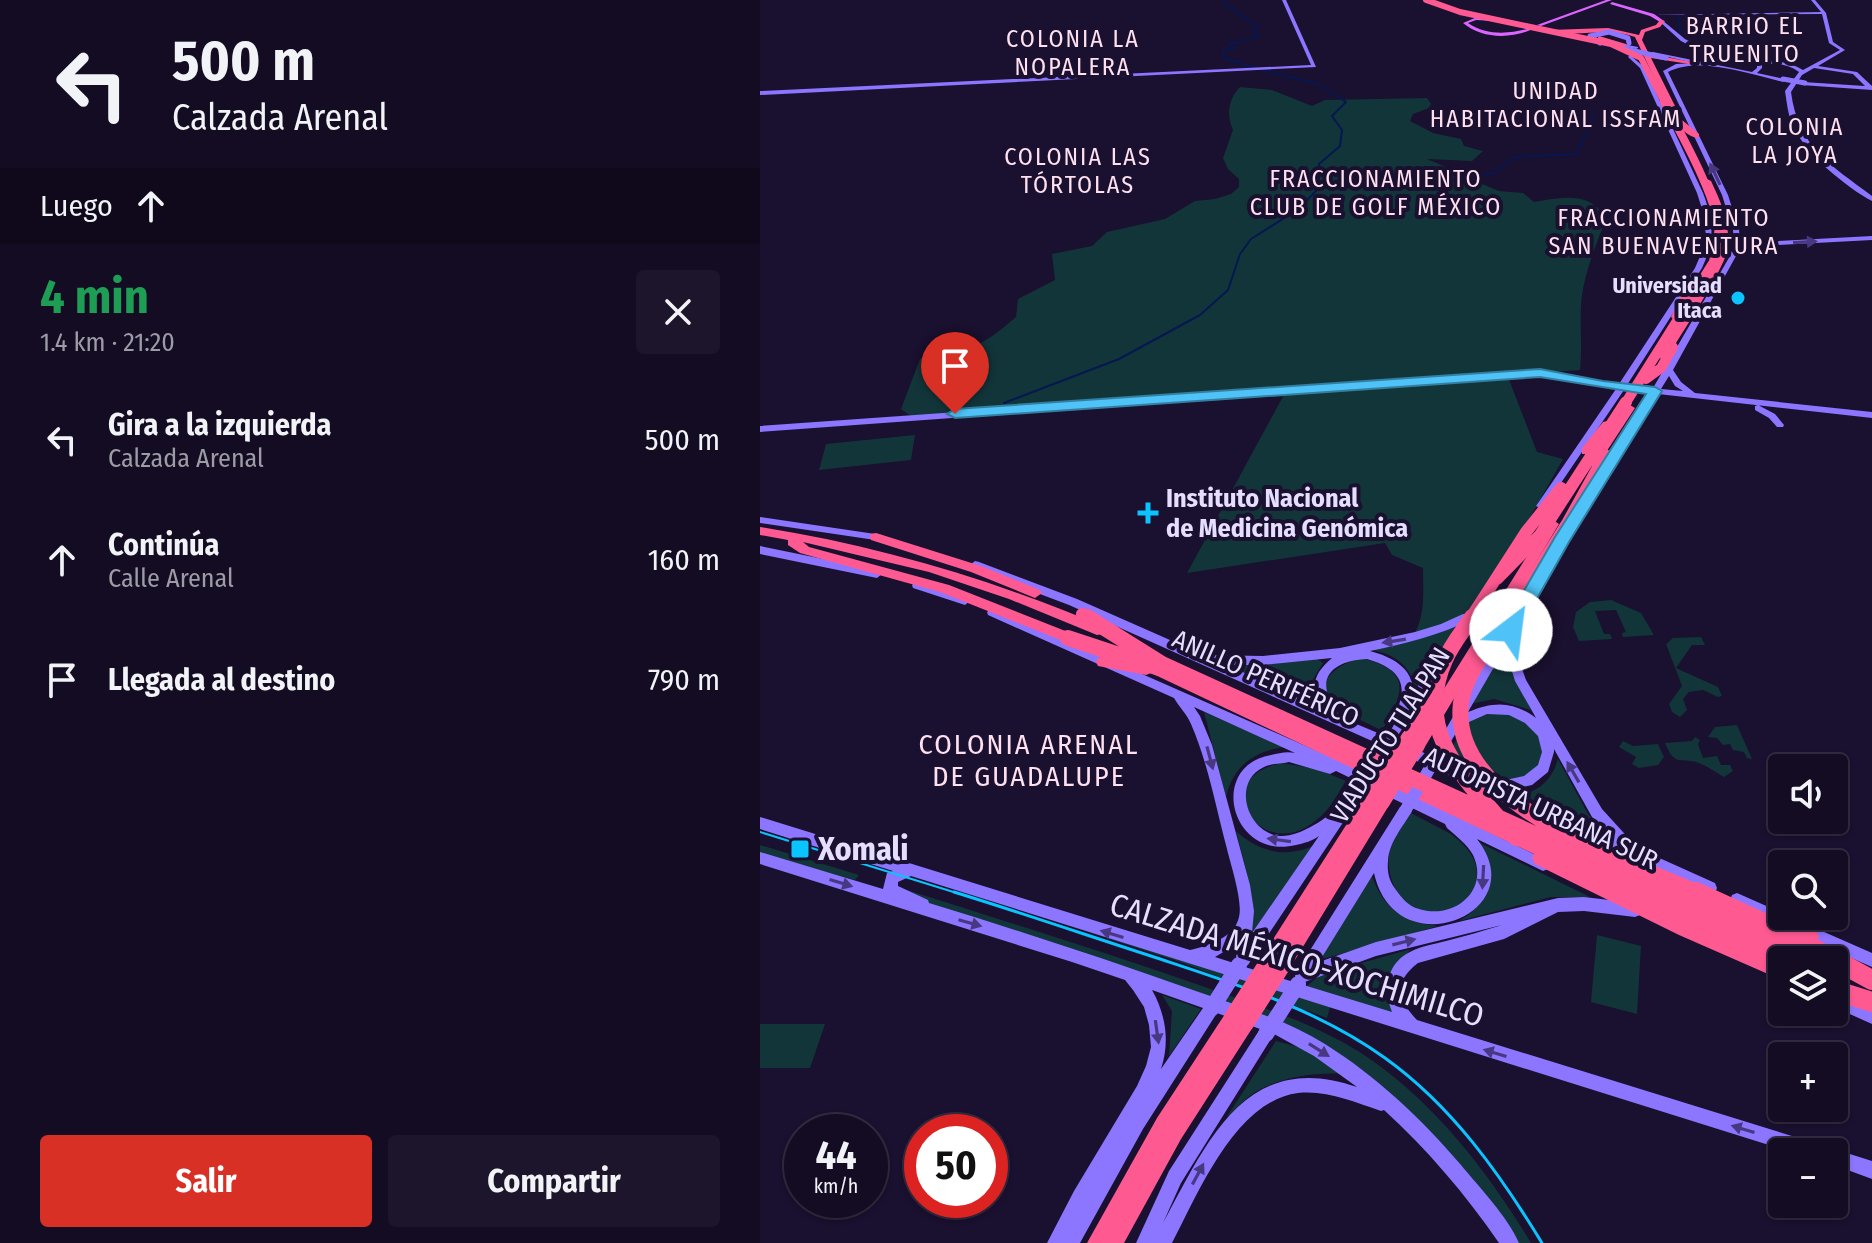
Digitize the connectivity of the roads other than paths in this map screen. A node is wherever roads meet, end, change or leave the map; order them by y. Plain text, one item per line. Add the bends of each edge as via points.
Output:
1 (1284, 0) edge
2 (1429, 0) edge
3 (1813, 0) edge
4 (1611, 1) edge
5 (1786, 5) dead end
6 (1795, 12) junction
7 (1824, 13) junction
8 (1652, 15) junction
9 (1662, 21) junction
10 (1512, 23) junction
11 (1539, 25) dead end
12 (1531, 29) dead end
13 (1555, 30) junction
14 (1600, 33) junction
15 (1565, 34) junction
16 (1579, 36) junction
17 (1607, 46) junction
18 (1632, 46) junction
19 (1615, 49) junction
20 (1667, 59) junction
21 (1651, 60) junction
22 (1689, 62) joint
23 (1702, 64) junction
24 (1718, 67) junction
25 (1815, 67) junction
26 (1665, 71) junction
27 (1802, 72) junction
28 (1757, 74) junction
29 (1804, 83) junction
30 (1871, 86) edge
31 (1834, 87) junction
32 (760, 93) edge
33 (1794, 93) junction
34 (1659, 98) junction
35 (1674, 98) junction
36 (1674, 119) junction
37 (1671, 135) junction
38 (1696, 136) junction
39 (1691, 151) junction
40 (1872, 196) edge
41 (1872, 238) edge
42 (1737, 245) junction
43 (1692, 281) junction
44 (1705, 302) junction
45 (1675, 333) junction
46 (1669, 370) junction
47 (1645, 378) junction
48 (1621, 390) junction
49 (1653, 393) junction
50 (1695, 395) junction
51 (1673, 398) junction
52 (1624, 407) junction
53 (1645, 407) junction
54 (1758, 408) junction
55 (1872, 415) edge
56 (1872, 422) edge
57 (1613, 425) junction
58 (1780, 425) dead end
59 (760, 429) edge
60 (1570, 462) junction
61 (1583, 479) junction
62 (1566, 492) junction
63 (1582, 507) junction
64 (760, 520) edge
65 (1529, 523) junction
66 (760, 534) edge
67 (876, 537) junction
68 (1544, 537) junction
69 (797, 545) junction
70 (760, 550) edge
71 (919, 552) junction
72 (1497, 579) junction
73 (1467, 617) junction
74 (1508, 625) junction
75 (1317, 653) junction
76 (1189, 655) junction
77 (1103, 662) junction
78 (1334, 662) junction
79 (1159, 668) junction
80 (1172, 692) junction
81 (1337, 718) junction
82 (1451, 729) junction
83 (1404, 738) junction
84 (1363, 777) junction
85 (1487, 787) junction
86 (1370, 797) junction
87 (1346, 808) junction
88 (1542, 813) junction
89 (1443, 815) junction
90 (760, 823) edge
91 (1387, 840) junction
92 (1576, 848) junction
93 (1637, 855) junction
94 (760, 858) edge
95 (908, 871) junction
96 (1551, 906) junction
97 (926, 910) junction
98 (1635, 910) junction
99 (1768, 914) edge
100 (1246, 920) junction
101 (1800, 930) edge
102 (1804, 930) edge
103 (1780, 946) edge
104 (1791, 946) edge
105 (1768, 949) edge
106 (1768, 954) edge
107 (1186, 957) junction
108 (1872, 960) edge
109 (1241, 963) junction
110 (1768, 968) edge
111 (1768, 968) edge
112 (1117, 969) junction
113 (1872, 972) edge
114 (1848, 974) edge
115 (1300, 979) junction
116 (1872, 984) edge
117 (1848, 994) edge
118 (1848, 1000) edge
119 (1872, 1002) edge
120 (1872, 1016) edge
121 (1239, 1021) junction
122 (1416, 1028) junction
123 (1391, 1107) junction
124 (1773, 1138) edge
125 (1848, 1162) edge
126 (1872, 1170) edge
127 (1056, 1243) edge
128 (1070, 1243) edge
129 (1098, 1243) edge
130 (1111, 1243) edge
131 (1145, 1243) edge
132 (1162, 1243) edge
133 (1510, 1243) edge

1 - 32 main road via 1314,66
2 - 10 highway
2 - 13 highway
2 - 36 highway, bridge via 1460,12 1627,50 1646,64
2 - 39 highway, bridge via 1614,44 1643,56
3 - 7 main road
4 - 8 main road
4 - 11 main road
5 - 6 main road
6 - 7 main road
6 - 8 main road
7 - 25 main road via 1831,43 1841,51
8 - 9 main road
9 - 18 highway via 1643,31
9 - 28 main road via 1707,55
10 - 12 main road via 1465,23 1490,33
10 - 15 highway
13 - 16 main road
13 - 18 highway via 1620,30 1634,34
14 - 16 highway
14 - 18 highway via 1600,39
14 - 18 highway via 1622,31
15 - 17 highway
15 - 18 main road
16 - 18 main road
17 - 18 highway
17 - 19 highway
18 - 19 highway
18 - 20 main road, bridge via 1628,38 1614,33 1589,37
18 - 21 highway, bridge
18 - 21 highway
18 - 21 highway via 1640,60
18 - 34 main road, VIADUCTO TLALPAN
19 - 21 highway
20 - 21 highway via 1673,64
20 - 22 highway
21 - 24 main road
21 - 26 highway
21 - 28 main road
21 - 34 highway, VIADUCTO TLALPAN
21 - 36 highway, VIADUCTO TLALPAN
22 - 23 main road
23 - 24 main road
23 - 26 main road
24 - 28 main road
25 - 27 main road
25 - 30 main road via 1855,73
26 - 35 main road
27 - 28 main road via 1772,62 1759,63
27 - 33 main road
28 - 29 main road, bridge
28 - 33 main road
29 - 30 main road
29 - 31 main road
30 - 31 main road
31 - 33 main road
33 - 40 main road via 1791,116 1799,135
34 - 36 highway, VIADUCTO TLALPAN
34 - 37 main road, VIADUCTO TLALPAN
35 - 38 main road
35 - 39 highway
36 - 37 highway
36 - 38 highway
36 - 45 highway, VIADUCTO TLALPAN via 1716,215 1718,239 1711,264
36 - 47 highway, bridge via 1718,217 1719,246
37 - 43 main road, VIADUCTO TLALPAN via 1707,215 1707,247
42 -> 38 main road via 1732,212
39 - 47 highway, bridge via 1721,218 1721,256
42 -> 41 main road
42 - 44 main road, VIADUCTO TLALPAN
43 - 45 highway
43 - 48 main road, VIADUCTO TLALPAN
44 - 45 highway
44 - 46 main road, VIADUCTO TLALPAN
45 - 47 highway, bridge via 1661,368
45 - 47 highway, bridge via 1658,343 1643,369
46 - 49 main road, VIADUCTO TLALPAN
46 - 50 main road
47 - 52 highway, VIADUCTO TLALPAN
47 - 68 highway, bridge
48 - 49 main road
48 - 59 main road via 1540,373
48 - 60 main road, VIADUCTO TLALPAN
49 - 50 main road
49 - 51 main road
49 - 53 main road, VIADUCTO TLALPAN
50 - 55 main road
51 - 53 main road
51 - 54 main road
52 - 57 highway, VIADUCTO TLALPAN
52 - 62 highway, VIADUCTO TLALPAN
53 - 63 main road, VIADUCTO TLALPAN
54 - 56 main road
54 - 58 main road
57 - 60 main road via 1602,426
57 - 61 highway, VIADUCTO TLALPAN
57 - 72 highway, bridge via 1586,451
57 - 74 highway, bridge via 1605,455
60 - 65 main road, VIADUCTO TLALPAN
61 - 63 highway
61 - 83 highway, VIADUCTO TLALPAN
62 - 65 highway
62 - 83 highway, VIADUCTO TLALPAN
63 - 74 main road, VIADUCTO TLALPAN
64 - 67 main road
65 - 73 main road, VIADUCTO TLALPAN
66 - 69 highway, ANILLO PERIFÉRICO
67 - 71 highway
67 - 76 main road via 1006,575
68 - 72 highway, bridge
68 - 74 highway, bridge
69 - 70 main road
69 - 71 highway via 850,539
69 - 77 main road via 978,606
69 - 79 highway, bridge via 952,591
69 - 79 highway, ANILLO PERIFÉRICO via 894,562 965,584
69 - 92 highway, ANILLO PERIFÉRICO via 919,562 1028,600
71 - 79 highway, bridge via 1001,578 1071,609
72 - 110 highway, bridge via 1436,682 1434,717 1454,764 1516,838 1547,862
73 -> 75 main road via 1412,638
73 - 83 main road, VIADUCTO TLALPAN
74 - 82 main road, VIADUCTO TLALPAN
93 -> 74 main road via 1597,813 1521,681 1510,652
74 - 116 highway, bridge via 1466,684 1459,714 1469,748 1503,793 1542,821 1785,933
75 - 76 main road via 1259,663
75 - 78 main road
76 - 81 main road
77 - 79 highway
77 - 80 main road
78 - 81 main road via 1318,687
78 - 83 main road via 1368,653 1388,660 1406,677
79 - 103 highway, AUTOPISTA URBANA SUR, bridge
79 - 105 highway, AUTOPISTA URBANA SUR, bridge
79 - 106 highway, ANILLO PERIFÉRICO
80 - 84 main road
80 -> 100 main road via 1194,716 1206,745 1245,893
81 - 85 main road
82 - 85 main road via 1475,712 1500,707 1522,713 1544,734 1549,759 1539,776 1517,785
82 - 91 main road, VIADUCTO TLALPAN, bridge
83 - 86 highway, VIADUCTO TLALPAN, bridge
83 - 86 main road, VIADUCTO TLALPAN, bridge
87 -> 84 main road via 1309,836 1279,842 1262,837 1244,821 1237,798 1253,769 1279,758
84 - 89 main road
85 - 88 main road
86 - 87 main road, VIADUCTO TLALPAN
86 - 121 highway, VIADUCTO TLALPAN, bridge
87 - 109 main road, VIADUCTO TLALPAN
88 - 92 highway
88 - 93 main road
89 -> 91 main road via 1474,846 1485,874 1476,899 1454,915 1423,918 1393,900 1380,869
89 - 98 main road
90 - 95 main road, CALZADA MÉXICO-XOCHIMILCO
91 - 115 main road, VIADUCTO TLALPAN
92 - 104 highway, ANILLO PERIFÉRICO
93 - 99 main road
94 -> 97 main road
95 - 97 main road via 895,874 890,889 917,899
107 -> 95 main road, CALZADA MÉXICO-XOCHIMILCO
96 - 98 main road via 1574,903
115 -> 96 main road via 1376,949
96 - 122 main road via 1504,932 1403,964 1393,995 1400,1014
97 -> 112 main road
98 - 111 main road
100 - 107 main road via 1218,949
100 - 109 main road
101 - 113 highway
102 - 108 main road
107 - 122 main road, CALZADA MÉXICO-XOCHIMILCO
109 - 128 main road, VIADUCTO TLALPAN, bridge via 1170,1067
112 -> 123 main road via 1291,1034 1356,1075
112 -> 127 main road via 1137,982 1148,1000 1157,1027 1157,1057 1141,1096
114 - 116 highway
115 - 131 main road, VIADUCTO TLALPAN, bridge via 1175,1177
117 - 119 highway
118 - 120 main road
121 - 129 highway, VIADUCTO TLALPAN via 1164,1125
121 - 130 highway, VIADUCTO TLALPAN
124 -> 122 main road, CALZADA MÉXICO-XOCHIMILCO
132 -> 123 main road via 1218,1138 1255,1103 1287,1088 1320,1085 1353,1090
123 - 133 main road via 1478,1199
125 - 126 main road

